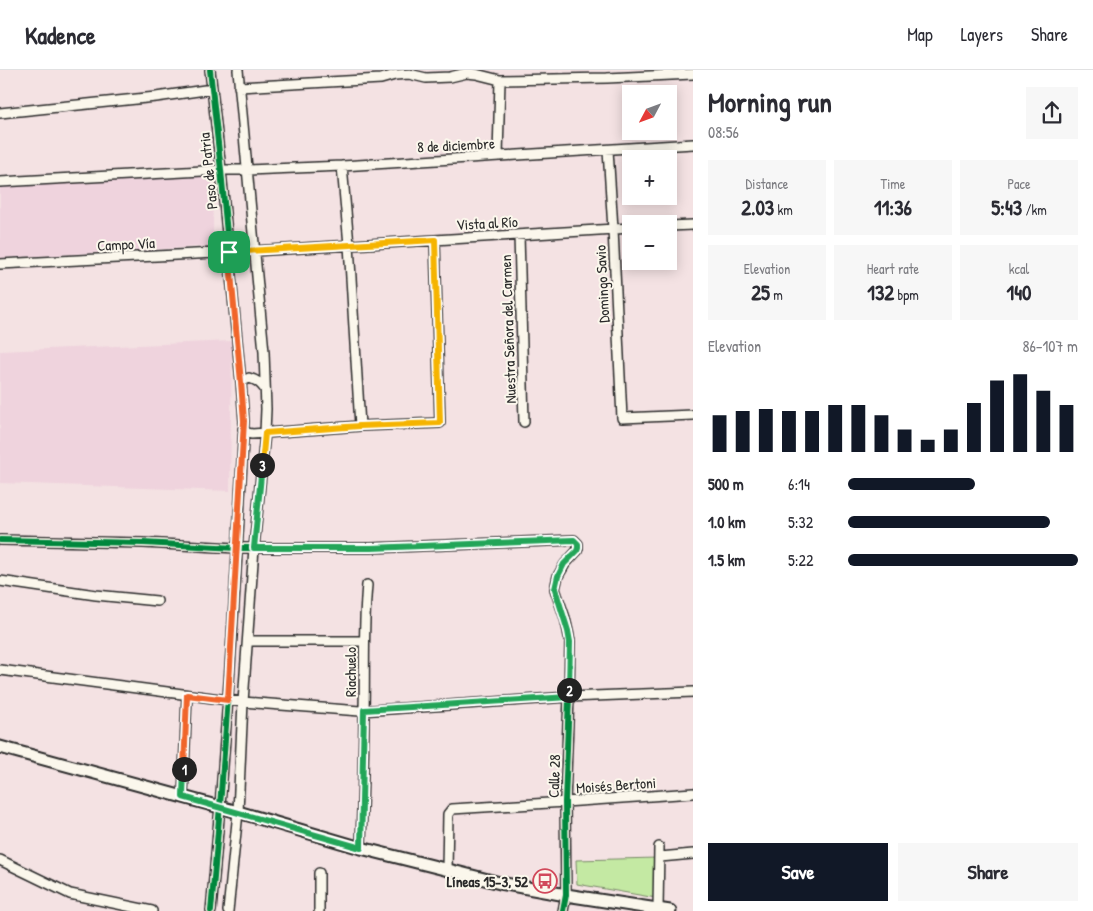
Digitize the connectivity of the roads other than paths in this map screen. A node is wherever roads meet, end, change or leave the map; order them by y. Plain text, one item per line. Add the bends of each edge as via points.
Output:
1 (210, 70) edge
2 (238, 70) edge
3 (397, 72) edge
4 (408, 72) edge
5 (607, 74) edge
6 (693, 74) edge
7 (528, 75) edge
8 (500, 80) junction
9 (239, 87) junction
10 (212, 89) junction
11 (0, 112) edge
12 (693, 144) edge
13 (608, 150) junction
14 (498, 156) junction
15 (342, 166) junction
16 (222, 170) junction
17 (248, 170) junction
18 (0, 182) edge
19 (693, 225) edge
20 (677, 226) edge
21 (622, 229) edge
22 (613, 230) junction
23 (519, 235) junction
24 (435, 240) junction
25 (349, 245) junction
26 (254, 251) junction
27 (229, 252) junction
28 (0, 264) edge
29 (241, 382) junction
30 (265, 389) junction
31 (693, 415) edge
32 (524, 422) dead end
33 (360, 426) junction
34 (243, 429) junction
35 (265, 433) junction
36 (0, 540) edge
37 (236, 548) junction
38 (254, 548) junction
39 (0, 582) edge
40 (367, 585) dead end
41 (157, 601) dead end
42 (248, 641) junction
43 (364, 641) junction
44 (0, 670) edge
45 (693, 692) edge
46 (187, 695) junction
47 (569, 697) junction
48 (228, 700) junction
49 (243, 702) junction
50 (364, 710) junction
51 (0, 747) edge
52 (693, 793) edge
53 (183, 797) junction
54 (565, 802) junction
55 (220, 808) junction
56 (238, 812) junction
57 (659, 847) dead end
58 (361, 848) junction
59 (693, 854) edge
60 (660, 857) junction
61 (0, 860) edge
62 (447, 869) junction
63 (319, 873) dead end
64 (566, 895) junction
65 (644, 909) edge
66 (664, 910) edge
67 (152, 911) edge
68 (211, 911) edge
69 (228, 911) edge
70 (320, 911) edge
71 (563, 911) edge

1 - 10 street, Paso de Patria
2 - 9 street
3 - 4 street
3 - 9 street via 381,79
4 - 8 street via 426,78 467,73
5 - 6 street
5 - 7 street
7 - 8 street
8 - 14 street
9 - 17 street
10 - 11 street
10 - 16 street, Paso de Patria
12 - 13 street, 8 de diciembre
13 - 14 street, 8 de diciembre
13 - 22 street, Domingo Savio
14 - 15 street, 8 de diciembre
15 - 17 street, 8 de diciembre
15 - 25 street
16 - 17 street, 8 de diciembre
16 - 18 street, 8 de diciembre
16 - 27 street, Paso de Patria
17 - 26 street
19 - 20 street
21 - 22 street, Vista al Río
22 - 23 street, Vista al Río
22 - 31 street, Domingo Savio via 622,418
23 - 24 street, Vista al Río
23 - 32 street, Nuestra Señora del Carmen
24 - 25 street, Vista al Río
24 - 33 street via 440,423
25 - 26 street, Vista al Río
25 - 33 street
26 - 27 street, Campo Vía
26 - 30 street
27 - 28 street, Campo Vía
27 - 29 street, Paso de Patria
29 - 30 street via 254,379
29 - 34 street, Paso de Patria
30 - 35 street
33 - 35 street
34 - 35 street via 252,434
34 - 37 street, Paso de Patria
35 - 38 street
36 - 37 street
37 - 38 street
37 - 48 street, Paso de Patria
38 - 42 street
38 - 47 street, Calle 28 via 371,548 574,540 578,544 577,551 564,564 555,589 570,642
39 - 41 street
40 - 43 street, Riachuelo
42 - 43 street
42 - 49 street
43 - 50 street, Riachuelo
44 - 46 street
45 - 47 street
46 - 48 street
46 - 53 street
47 - 50 street
47 - 54 street, Calle 28
48 - 49 street
48 - 55 street, Paso de Patria
49 - 50 street
49 - 56 street
50 - 58 street, Riachuelo
51 - 53 main road
52 - 54 street, Moisés Bertoni
53 - 55 main road
54 - 62 street, Moisés Bertoni via 452,808 448,814
54 - 64 street, Calle 28
55 - 56 main road
55 - 68 street, Paso de Patria
56 - 58 main road
56 - 69 street
57 - 60 street
58 - 62 main road
59 - 60 street
60 - 66 street
61 - 67 street via 70,894
62 - 64 main road
63 - 70 street
64 - 65 main road
64 - 71 street, Calle 28
65 - 66 main road

